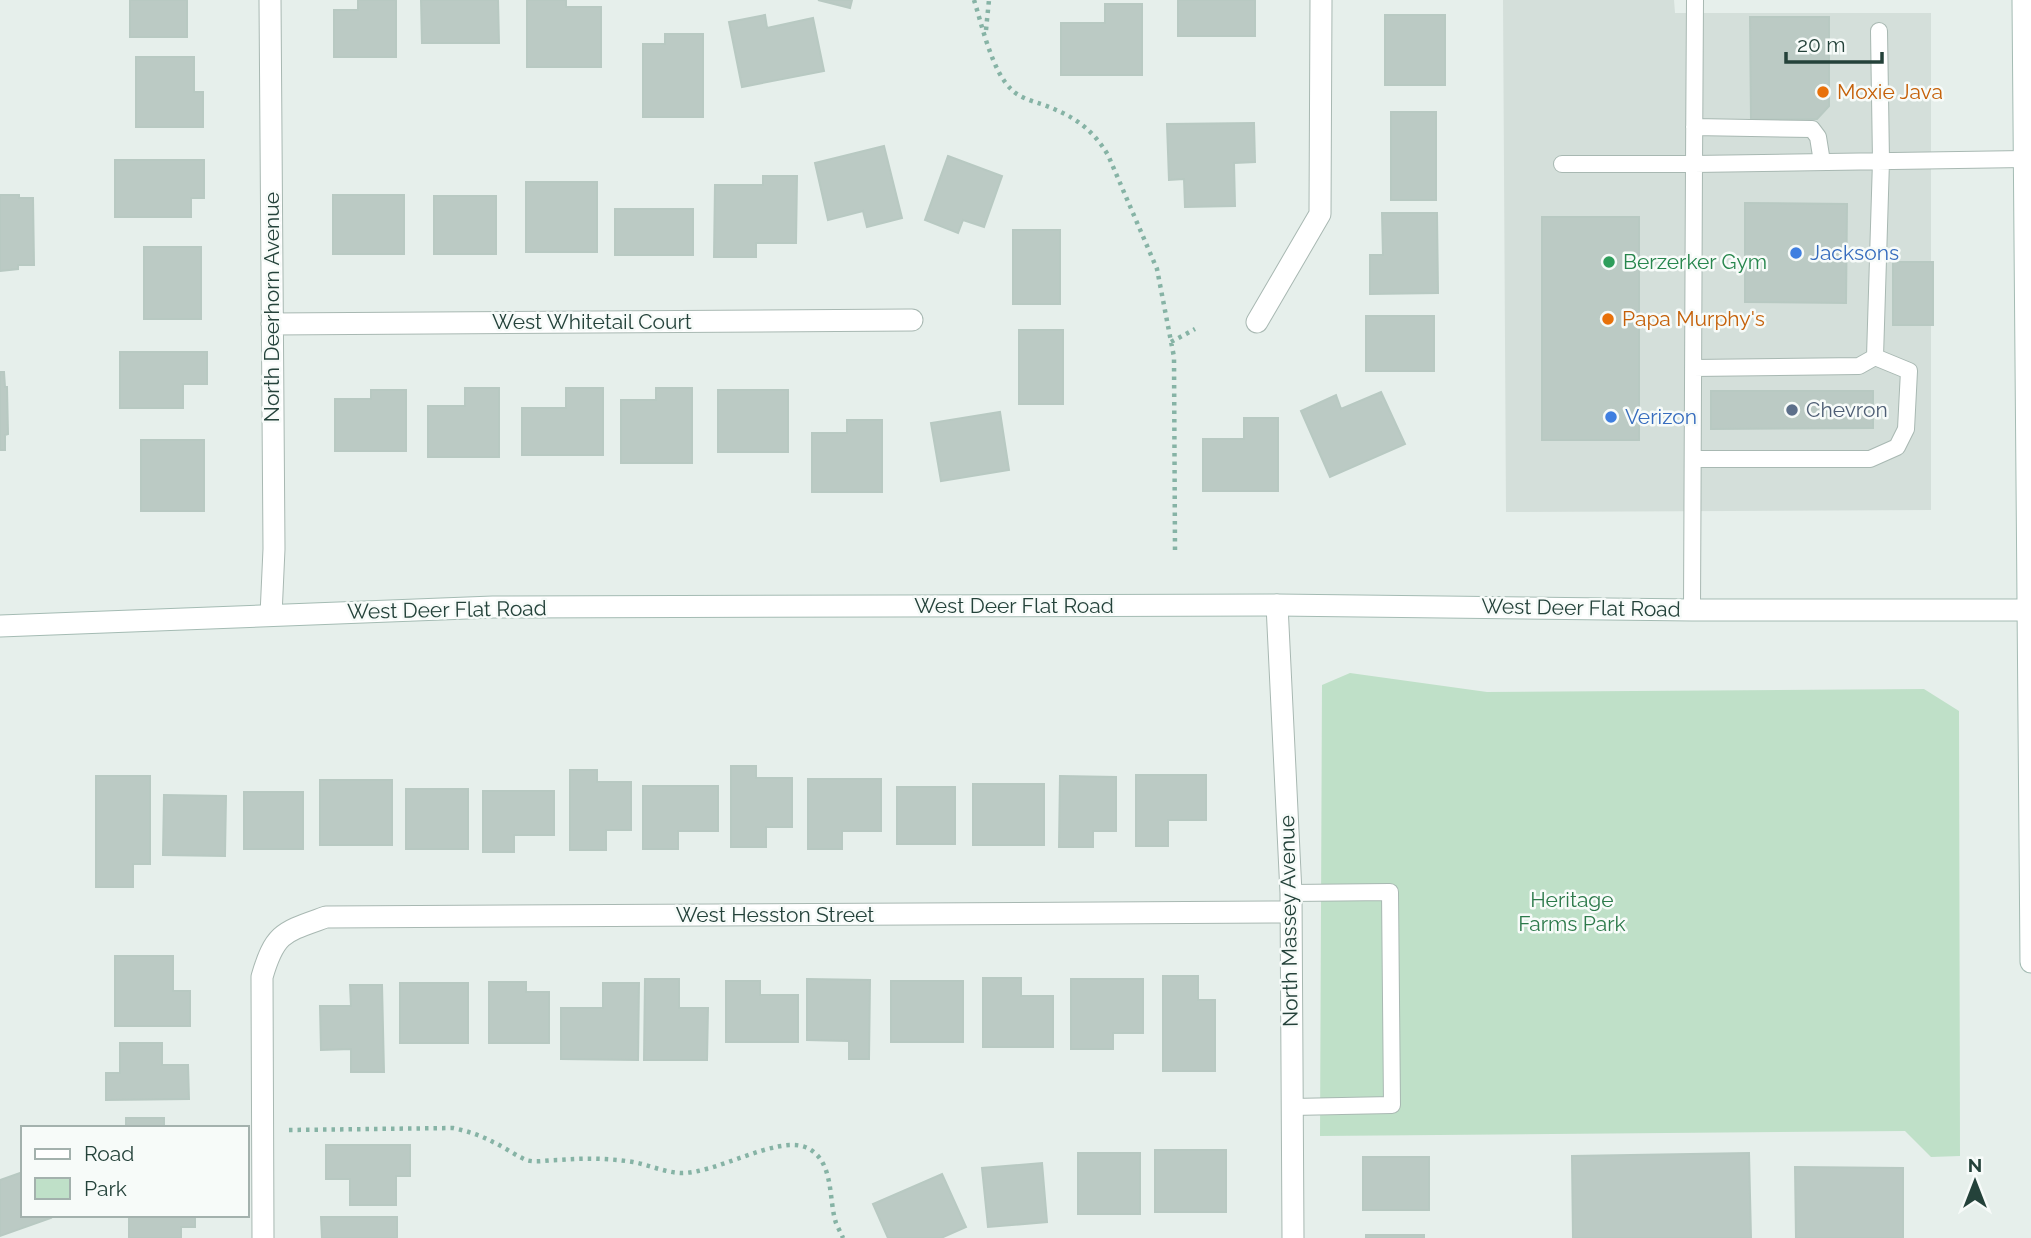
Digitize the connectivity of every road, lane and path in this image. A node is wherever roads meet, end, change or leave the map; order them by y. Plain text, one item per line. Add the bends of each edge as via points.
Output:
1 (270, 0) edge
2 (974, 0) edge
3 (989, 0) edge
4 (1321, 0) edge
5 (1695, 0) edge
6 (2023, 0) edge
7 (1879, 31) dead end
8 (985, 35) junction
9 (1694, 127) junction
10 (2024, 159) junction
11 (1881, 161) junction
12 (1822, 162) junction
13 (1562, 164) dead end
14 (1693, 164) junction
15 (912, 320) dead end
16 (1257, 321) dead end
17 (272, 324) junction
18 (1195, 329) dead end
19 (1171, 342) junction
20 (1875, 357) junction
21 (1693, 368) junction
22 (1693, 459) junction
23 (1175, 551) dead end
24 (1277, 605) junction
25 (1692, 610) junction
26 (2030, 610) edge
27 (271, 615) junction
28 (0, 626) edge
29 (1291, 902) junction
30 (2031, 962) edge
31 (1292, 1107) junction
32 (281, 1129) dead end
33 (263, 1238) edge
34 (843, 1238) edge
35 (1293, 1238) edge

1 - 17 street, North Deerhorn Avenue
2 - 8 path
3 - 8 path
4 - 16 street via 1320,214
5 - 9 lane
6 - 10 street
7 - 11 lane
8 - 19 path via 1001,77 1012,91 1065,112 1098,138 1157,269
9 - 12 lane via 1812,129 1818,136
9 - 14 lane
10 - 11 lane
10 - 26 street
11 - 12 lane
11 - 20 lane
12 - 14 lane
13 - 14 lane
14 - 21 lane
15 - 17 street, West Whitetail Court
17 - 27 street, North Deerhorn Avenue
18 - 19 path
19 - 23 path
20 - 21 lane via 1859,366
20 - 22 lane via 1909,371 1906,429 1897,447 1870,459
21 - 22 lane
22 - 25 lane
24 - 25 street, West Deer Flat Road
24 - 27 street, West Deer Flat Road via 494,607
24 - 29 street, North Massey Avenue
25 - 26 street, West Deer Flat Road
26 - 30 street
27 - 28 street, West Deer Flat Road
29 - 31 street, North Massey Avenue
29 - 31 lane via 1390,892 1392,1105
29 - 33 street, West Hesston Street via 326,917 287,931 270,951 262,977
31 - 35 street, North Massey Avenue
32 - 34 path via 453,1128 537,1162 583,1158 680,1172 717,1167 775,1148 805,1147 825,1168

